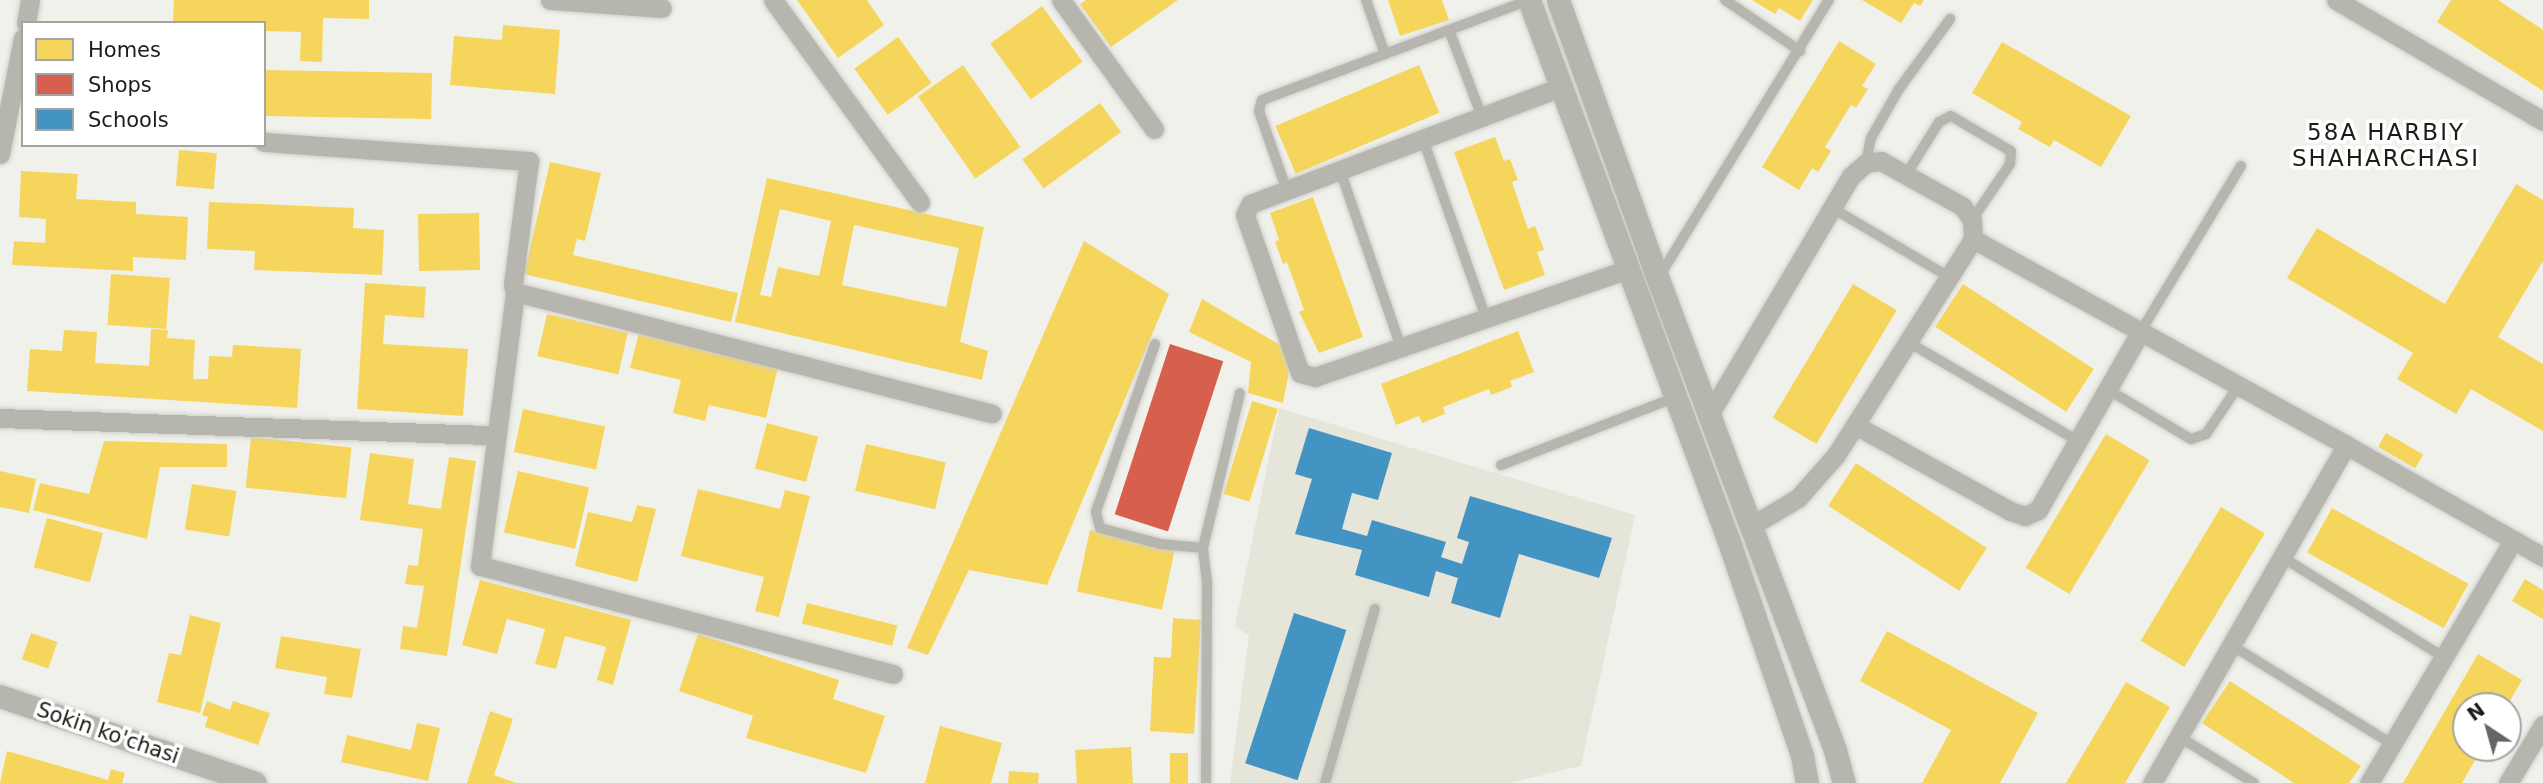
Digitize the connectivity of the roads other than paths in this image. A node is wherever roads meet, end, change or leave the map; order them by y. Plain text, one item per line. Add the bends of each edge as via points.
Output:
1 (30, 0) edge
2 (550, 0) edge
3 (772, 0) edge
4 (1061, 0) edge
5 (1366, 0) edge
6 (1529, 0) edge
7 (1559, 0) edge
8 (1725, 0) edge
9 (1829, 0) edge
10 (2336, 0) edge
11 (662, 8) dead end
12 (1950, 19) dead end
13 (26, 21) edge
14 (1449, 30) junction
15 (1800, 51) junction
16 (1385, 54) junction
17 (21, 59) edge
18 (1562, 87) junction
19 (16, 113) edge
20 (1482, 117) junction
21 (2543, 121) edge
22 (1154, 129) dead end
23 (1423, 139) junction
24 (266, 142) edge
25 (0, 154) edge
26 (1866, 163) junction
27 (2241, 166) dead end
28 (1340, 170) junction
29 (1906, 175) junction
30 (1287, 191) junction
31 (919, 202) dead end
32 (1832, 208) junction
33 (1972, 230) junction
34 (1629, 269) junction
35 (1949, 277) junction
36 (1658, 279) junction
37 (515, 292) junction
38 (1486, 318) junction
39 (2141, 331) junction
40 (1908, 342) junction
41 (1155, 344) dead end
42 (1401, 347) junction
43 (2239, 385) junction
44 (2107, 389) junction
45 (1240, 393) dead end
46 (1676, 397) junction
47 (992, 414) dead end
48 (1709, 415) junction
49 (0, 418) edge
50 (1855, 425) junction
51 (495, 435) junction
52 (2078, 441) junction
53 (2346, 445) junction
54 (1501, 465) dead end
55 (1751, 526) junction
56 (2513, 540) junction
57 (1203, 548) junction
58 (2282, 556) junction
59 (2543, 557) edge
60 (1375, 609) dead end
61 (2231, 645) junction
62 (2443, 657) junction
63 (893, 674) dead end
64 (0, 696) edge
65 (2543, 725) edge
66 (2178, 736) junction
67 (2392, 744) junction
68 (255, 783) edge
69 (1206, 783) edge
70 (1325, 783) edge
71 (1807, 783) edge
72 (1844, 783) edge
73 (2152, 783) edge
74 (2254, 783) edge
75 (2369, 783) edge
76 (2508, 783) edge

1 - 13 street
2 - 11 street
3 - 31 street
4 - 22 street
5 - 16 lane
6 - 14 lane
6 - 18 street
7 - 36 street
8 - 15 lane
9 - 15 lane
10 - 21 street
12 - 26 lane via 1899,89 1871,138
14 - 16 lane
14 - 20 lane
15 - 36 lane
16 - 30 lane via 1262,100 1259,111
17 - 19 street
18 - 20 street
18 - 34 street
19 - 25 street
20 - 23 street
23 - 28 street
23 - 38 lane
24 - 37 street via 529,161
26 - 29 street via 1881,161
26 - 32 street
27 - 39 lane
28 - 30 street
28 - 42 lane
29 - 33 street via 1962,206
29 - 33 lane via 1939,122 1951,116 2011,151 2010,164
30 - 42 street via 1250,204 1245,215 1300,373 1315,377
32 - 35 lane
32 - 48 street
33 - 35 street
33 - 39 street
34 - 38 street
34 - 46 street
35 - 40 street
36 - 48 street
37 - 47 street
37 - 51 street
38 - 42 street
39 - 43 street
39 - 44 street
40 - 50 street
40 - 52 lane
41 - 57 lane via 1096,512 1100,528 1160,544
43 - 44 lane via 2206,433 2191,439
43 - 53 street
44 - 52 street
45 - 57 lane
46 - 54 lane
46 - 71 street via 1794,730
48 - 55 street
49 - 51 street
50 - 52 street via 2025,516 2038,510
50 - 55 street via 1798,498
51 - 63 street via 480,566
53 - 56 street
53 - 58 street
55 - 72 street
56 - 59 street
56 - 62 street
57 - 69 lane
58 - 61 street
58 - 62 lane
60 - 70 lane
61 - 66 street
61 - 67 lane
62 - 67 street
64 - 68 street, Sokin ko'chasi
65 - 76 street
66 - 73 street
66 - 74 lane
67 - 75 street

